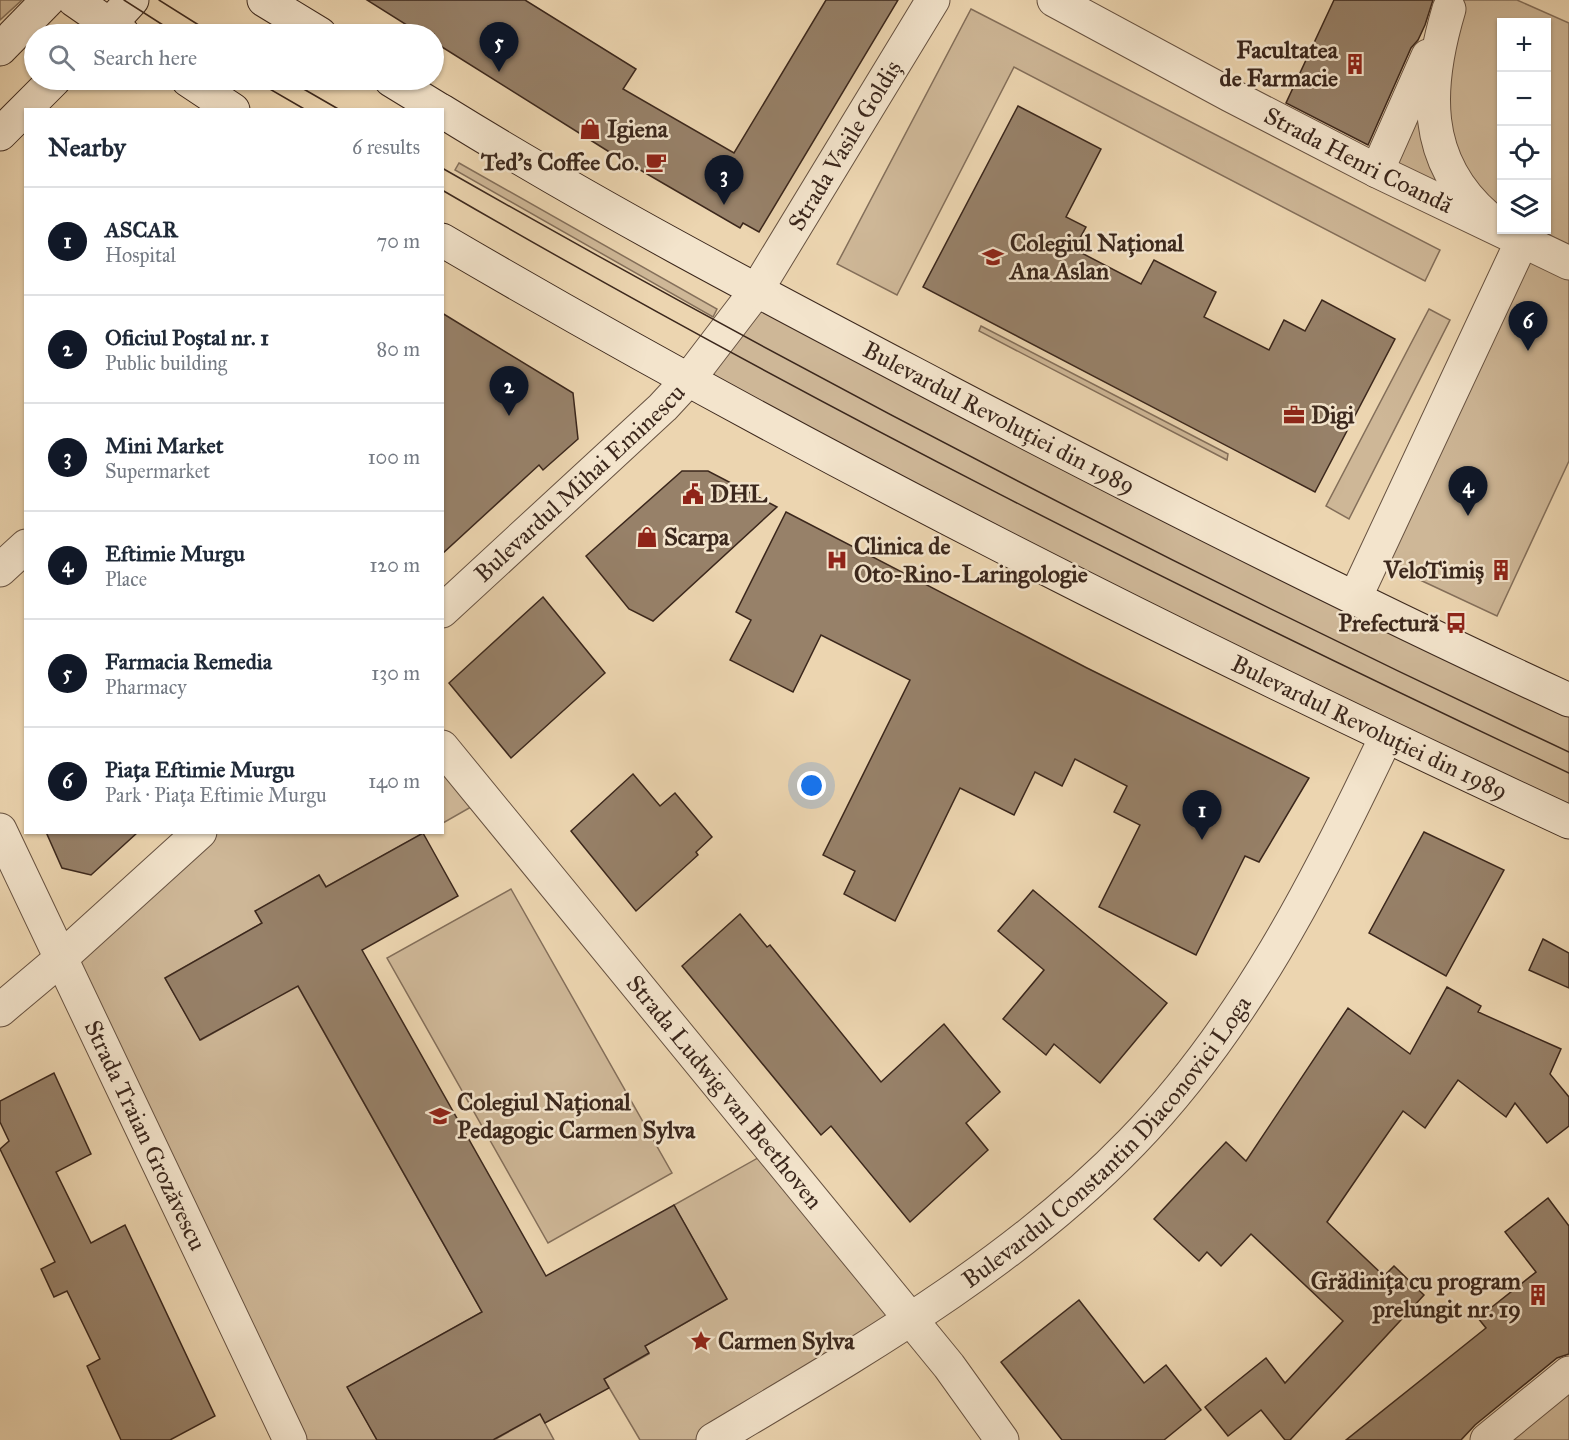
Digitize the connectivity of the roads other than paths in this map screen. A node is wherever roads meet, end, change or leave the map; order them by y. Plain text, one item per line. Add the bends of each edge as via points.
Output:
1 (48, 0) edge
2 (74, 0) edge
3 (132, 0) edge
4 (264, 0) edge
5 (933, 0) edge
6 (1054, 0) edge
7 (1451, 5) edge
8 (24, 24) edge
9 (24, 24) edge
10 (102, 24) edge
11 (116, 24) edge
12 (304, 24) edge
13 (0, 49) edge
14 (44, 90) edge
15 (203, 90) edge
16 (408, 90) edge
17 (26, 108) edge
18 (230, 108) edge
19 (438, 108) edge
20 (24, 110) edge
21 (444, 112) edge
22 (0, 134) edge
23 (1377, 171) junction
24 (1497, 225) edge
25 (1497, 227) edge
26 (1509, 234) edge
27 (1511, 234) edge
28 (444, 241) edge
29 (1569, 263) edge
30 (756, 291) junction
31 (688, 380) junction
32 (24, 548) edge
33 (0, 570) edge
34 (1355, 598) junction
35 (444, 609) edge
36 (1569, 700) edge
37 (1386, 736) junction
38 (444, 749) edge
39 (1569, 822) edge
40 (0, 830) edge
41 (198, 834) edge
42 (61, 958) junction
43 (0, 1010) edge
44 (910, 1320) junction
45 (1569, 1373) edge
46 (290, 1440) edge
47 (713, 1440) edge
48 (1002, 1440) edge
49 (1487, 1440) edge

1 - 8 street
2 - 10 street
3 - 11 street
4 - 12 street
5 - 30 street, Strada Vasile Goldiș
6 - 23 street, Strada Henri Coandă
7 - 23 street
7 - 24 street via 1440,39 1434,80 1436,137 1459,187 1482,214
9 - 13 street
14 - 17 street
15 - 18 street
16 - 19 street, Bulevardul Revoluției din 1989
20 - 22 street
21 - 30 street, Bulevardul Revoluției din 1989
23 - 25 street, Strada Henri Coandă
26 - 34 street
27 - 29 street, Strada Henri Coandă
28 - 31 street, Bulevardul Revoluției din 1989
30 - 31 street, Strada Vasile Goldiș
30 - 34 street, Bulevardul Revoluției din 1989 via 1071,456
31 - 35 street, Bulevardul Mihai Eminescu
31 - 37 street, Bulevardul Revoluției din 1989 via 1042,565
32 - 33 street
34 - 36 street, Bulevardul Revoluției din 1989
37 - 39 street, Bulevardul Revoluției din 1989
37 - 44 street, Bulevardul Constantin Diaconovici Loga via 1277,948 1230,1022 1185,1082 1094,1179 998,1259
38 - 44 street, Strada Ludwig van Beethoven
40 - 42 street, Strada Traian Grozăvescu
41 - 42 street
42 - 43 street
42 - 46 street, Strada Traian Grozăvescu
44 - 47 street, Bulevardul Constantin Diaconovici Loga
44 - 48 street, Strada Ludwig van Beethoven
45 - 49 street

